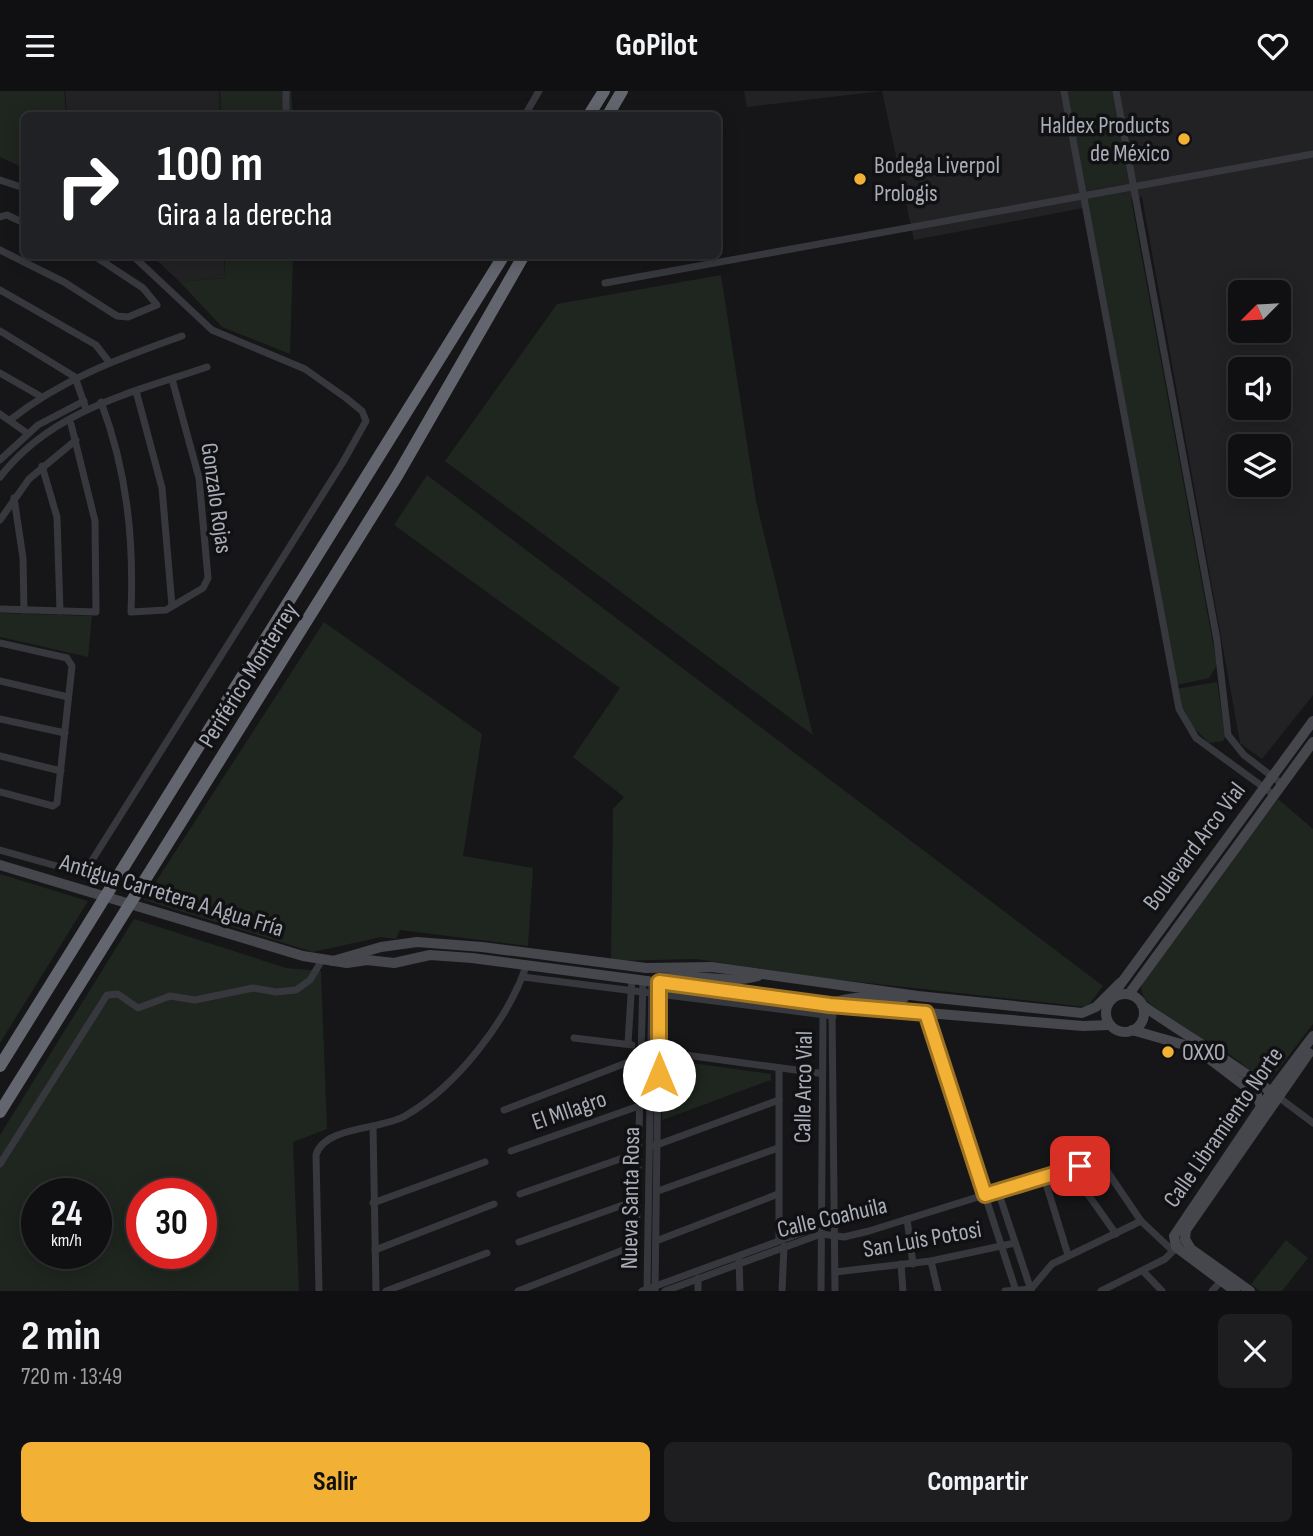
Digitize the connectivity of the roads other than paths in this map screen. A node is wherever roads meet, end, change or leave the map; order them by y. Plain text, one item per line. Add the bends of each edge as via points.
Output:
1 (286, 91) edge
2 (539, 91) edge
3 (604, 91) edge
4 (622, 91) edge
5 (1064, 91) edge
6 (1116, 91) edge
7 (286, 112) edge
8 (527, 112) edge
9 (591, 112) edge
10 (610, 112) edge
11 (1313, 154) edge
12 (0, 180) edge
13 (21, 187) edge
14 (1134, 187) junction
15 (1084, 196) junction
16 (0, 217) edge
17 (21, 222) edge
18 (0, 250) edge
19 (99, 259) edge
20 (136, 259) edge
21 (502, 259) edge
22 (522, 259) edge
23 (605, 283) dead end
24 (0, 290) edge
25 (0, 331) edge
26 (182, 336) dead end
27 (109, 362) junction
28 (207, 367) dead end
29 (0, 373) edge
30 (75, 377) junction
31 (172, 379) junction
32 (136, 391) junction
33 (40, 396) junction
34 (91, 404) junction
35 (0, 414) edge
36 (10, 420) junction
37 (71, 423) dead end
38 (27, 433) junction
39 (76, 440) junction
40 (1, 458) edge
41 (42, 466) junction
42 (0, 477) edge
43 (14, 498) junction
44 (0, 520) edge
45 (172, 606) junction
46 (0, 609) edge
47 (24, 610) junction
48 (60, 611) junction
49 (0, 643) edge
50 (0, 681) edge
51 (68, 697) junction
52 (0, 719) edge
53 (1313, 721) edge
54 (65, 733) junction
55 (1313, 742) edge
56 (0, 756) edge
57 (61, 771) junction
58 (1272, 776) junction
59 (1282, 783) junction
60 (1263, 788) junction
61 (0, 792) edge
62 (1274, 795) junction
63 (0, 850) edge
64 (0, 865) edge
65 (327, 960) junction
66 (527, 964) junction
67 (762, 975) junction
68 (523, 977) junction
69 (646, 980) junction
70 (818, 982) junction
71 (1120, 983) junction
72 (632, 992) junction
73 (642, 993) junction
74 (655, 994) junction
75 (1129, 994) junction
76 (918, 996) junction
77 (1112, 998) junction
78 (830, 1005) junction
79 (1142, 1005) junction
80 (926, 1013) junction
81 (823, 1015) junction
82 (833, 1016) junction
83 (1110, 1025) junction
84 (1132, 1030) junction
85 (1313, 1036) edge
86 (574, 1038) dead end
87 (628, 1044) junction
88 (639, 1046) junction
89 (1313, 1047) edge
90 (1195, 1048) junction
91 (656, 1051) junction
92 (639, 1058) junction
93 (0, 1066) edge
94 (779, 1068) junction
95 (820, 1074) junction
96 (833, 1075) junction
97 (1274, 1094) junction
98 (779, 1100) junction
99 (639, 1106) junction
100 (1261, 1107) junction
101 (504, 1110) dead end
102 (0, 1112) edge
103 (1313, 1123) edge
104 (373, 1126) junction
105 (1078, 1144) dead end
106 (655, 1146) junction
107 (778, 1148) junction
108 (511, 1151) dead end
109 (638, 1153) junction
110 (1090, 1161) junction
111 (485, 1162) dead end
112 (0, 1164) edge
113 (1070, 1169) junction
114 (1044, 1177) junction
115 (658, 1191) junction
116 (998, 1191) junction
117 (778, 1193) junction
118 (520, 1194) dead end
119 (985, 1195) junction
120 (637, 1200) junction
121 (373, 1203) junction
122 (494, 1204) dead end
123 (907, 1219) junction
124 (834, 1221) junction
125 (1141, 1221) junction
126 (821, 1224) junction
127 (821, 1234) junction
128 (1116, 1234) junction
129 (835, 1235) junction
130 (1185, 1239) junction
131 (656, 1241) junction
132 (519, 1242) dead end
133 (781, 1243) junction
134 (1015, 1243) junction
135 (1001, 1244) junction
136 (1174, 1247) junction
137 (375, 1250) junction
138 (487, 1253) dead end
139 (1068, 1255) junction
140 (739, 1258) junction
141 (931, 1261) junction
142 (901, 1264) junction
143 (913, 1264) junction
144 (1143, 1271) junction
145 (835, 1272) junction
146 (698, 1278) junction
147 (1126, 1280) junction
148 (1221, 1281) junction
149 (649, 1290) edge
150 (1015, 1290) edge
151 (1031, 1290) edge
152 (319, 1291) edge
153 (376, 1291) edge
154 (386, 1291) edge
155 (518, 1291) edge
156 (665, 1291) edge
157 (698, 1291) edge
158 (740, 1291) edge
159 (782, 1291) edge
160 (821, 1291) edge
161 (835, 1291) edge
162 (903, 1291) edge
163 (938, 1291) edge
164 (1006, 1291) edge
165 (1101, 1291) edge
166 (1130, 1291) edge
167 (1162, 1291) edge
168 (1212, 1291) edge
169 (1235, 1291) edge
170 (1250, 1291) edge

1 - 7 street
2 - 8 street
3 - 9 highway
4 - 10 highway
5 - 15 street
6 - 14 street
11 - 14 street
12 - 13 street
14 - 15 street
14 - 58 street via 1217,639 1228,736
15 - 23 street
15 - 60 street via 1178,709 1196,738
16 - 17 street
18 - 19 street via 64,282 117,316 128,317 156,306 143,288
20 - 63 street via 212,330 305,369 362,411 366,421 91,862 71,870
21 - 93 highway, Periférico Monterrey
22 - 102 highway, Periférico Monterrey via 397,476
24 - 27 street via 96,345
25 - 30 street
26 - 27 street
27 - 30 street
28 - 31 street
29 - 33 street
30 - 33 street
30 - 34 street
31 - 32 street
31 - 45 street, Gonzalo Rojas via 199,478 208,578 203,588
32 - 34 street
32 - 45 street via 162,488
33 - 36 street
34 - 38 street via 60,411
34 - 42 street via 26,447
34 - 45 street via 117,448 128,501 131,612 158,613
35 - 36 street
36 - 38 street
37 - 39 street
38 - 40 street
39 - 41 street
39 - 48 street via 94,521 96,612
41 - 43 street
41 - 48 street via 57,517
43 - 44 street
43 - 47 street via 22,547
46 - 47 street
47 - 48 street
49 - 51 street via 67,658 72,666
50 - 51 street
51 - 54 street
52 - 54 street
53 - 58 street, Boulevard Arco Vial
54 - 57 street
55 - 59 street, Boulevard Arco Vial
56 - 57 street
57 - 61 street via 53,806
58 - 59 street
58 - 60 street, Boulevard Arco Vial
59 - 62 street, Boulevard Arco Vial
60 - 62 street
60 - 71 street, Boulevard Arco Vial
62 - 75 street, Boulevard Arco Vial
64 - 65 street, Antigua Carretera A Agua Fría
65 - 66 street, Antigua Carretera A Agua Fría via 394,963 430,955
65 - 67 street via 417,942 607,965 712,967
65 - 112 street via 296,990 253,988 195,1000 170,996 138,1008 118,994 107,995
66 - 68 street
66 - 69 street, Antigua Carretera A Agua Fría
67 - 69 street via 740,981 674,975
67 - 70 street
68 - 72 street
68 - 104 street via 500,1019 453,1076 408,1115
69 - 72 street
69 - 73 street
69 - 74 street, Nueva Santa Rosa
69 - 78 street, Antigua Carretera A Agua Fría
70 - 76 street
70 - 78 street
71 - 76 street via 1096,1007 1082,1013
71 - 77 street, Boulevard Arco Vial
72 - 73 street
72 - 87 street
73 - 74 street
73 - 88 street
74 - 81 street
74 - 91 street, Nueva Santa Rosa
75 - 77 street
75 - 79 street
76 - 78 street via 888,1000 851,996
77 - 83 street via 1106,1008
78 - 80 street
78 - 81 street, Calle Arco Vial
78 - 82 street, Calle Arco Vial
79 - 84 street via 1143,1017
79 - 97 street via 1220,1053
80 - 83 street
80 - 119 street
81 - 82 street
81 - 95 street, Calle Arco Vial
82 - 96 street, Calle Arco Vial
83 - 84 street via 1120,1031
84 - 90 street
85 - 97 street, Calle Libramiento Norte
86 - 87 street
87 - 88 street
88 - 92 street
89 - 97 street, Calle Libramiento Norte
90 - 97 street via 1213,1053
90 - 100 street via 1257,1095
91 - 94 street
91 - 106 street, Nueva Santa Rosa
92 - 99 street
92 - 101 street
94 - 95 street
94 - 98 street
95 - 96 street
95 - 126 street, Calle Arco Vial
96 - 124 street, Calle Arco Vial
97 - 100 street, Calle Libramiento Norte
97 - 103 street
97 - 130 street, Calle Libramiento Norte via 1186,1230
98 - 106 street
98 - 107 street
99 - 108 street, El MIlagro
99 - 109 street
100 - 136 street, Calle Libramiento Norte via 1176,1230
104 - 121 street
104 - 152 street via 326,1140 316,1155
105 - 110 street
106 - 115 street, Nueva Santa Rosa
106 - 149 street, Nueva Santa Rosa
107 - 115 street
107 - 117 street
109 - 118 street
109 - 120 street
110 - 113 street, Calle Coahuila
110 - 125 street via 1107,1171
111 - 121 street
113 - 114 street, Calle Coahuila
113 - 128 street
114 - 116 street, Calle Coahuila
114 - 139 street
115 - 131 street, Nueva Santa Rosa
116 - 119 street, Calle Coahuila
116 - 134 street
117 - 131 street
117 - 133 street
119 - 123 street, Calle Coahuila
119 - 135 street
120 - 132 street
120 - 155 street via 637,1241 631,1249
121 - 137 street
122 - 137 street
123 - 129 street, Calle Coahuila via 848,1237
123 - 143 street
124 - 126 street, Calle Coahuila
124 - 129 street, Calle Arco Vial
125 - 128 street
125 - 136 street
126 - 127 street, Calle Arco Vial
126 - 133 street, Calle Coahuila
127 - 129 street, Calle Coahuila
127 - 133 street, Calle Coahuila
127 - 160 street, Calle Arco Vial
128 - 139 street
129 - 145 street, Calle Arco Vial
130 - 136 street
130 - 170 street via 1191,1249
131 - 149 street, Nueva Santa Rosa
133 - 140 street, Calle Coahuila
133 - 159 street
134 - 135 street, San Luis Potosi
134 - 151 street
135 - 141 street, San Luis Potosi
135 - 150 street
136 - 144 street via 1165,1259
136 - 148 street
137 - 153 street
138 - 154 street
139 - 151 street via 1052,1264
140 - 146 street, Calle Coahuila
140 - 149 street, Calle Coahuila
140 - 158 street
141 - 143 street, San Luis Potosi
141 - 163 street
142 - 143 street, San Luis Potosi
142 - 145 street, San Luis Potosi
142 - 162 street
144 - 147 street
144 - 167 street
145 - 161 street, Calle Arco Vial
146 - 156 street, Calle Coahuila
146 - 157 street
147 - 165 street
147 - 166 street
148 - 168 street
148 - 169 street
150 - 151 street
150 - 164 street

